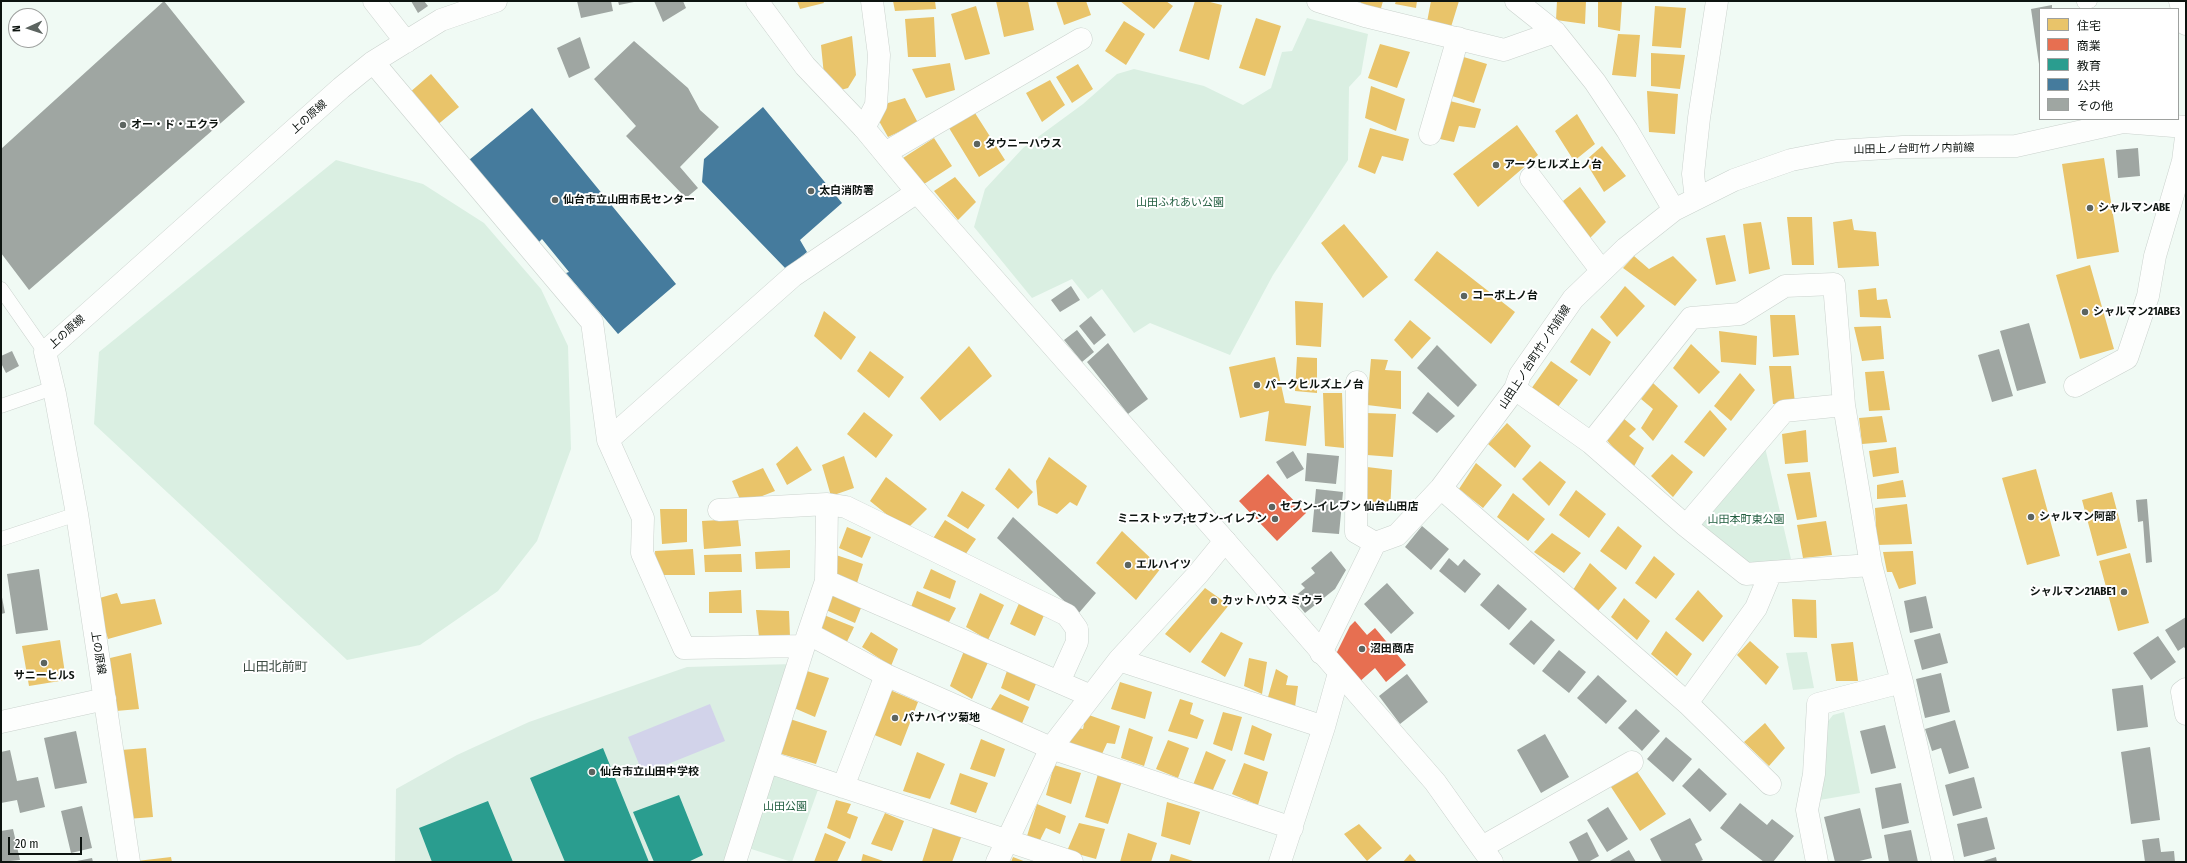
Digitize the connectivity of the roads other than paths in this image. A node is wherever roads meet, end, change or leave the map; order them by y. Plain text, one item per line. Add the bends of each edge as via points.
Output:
1 (374, 1) edge
2 (757, 1) edge
3 (872, 1) edge
4 (1318, 1) edge
5 (1516, 1) edge
6 (1717, 1) edge
7 (2180, 1) edge
8 (491, 2) edge
9 (2186, 24) edge
10 (1555, 32) junction
11 (1458, 38) junction
12 (1081, 39) dead end
13 (406, 42) junction
14 (374, 62) junction
15 (2186, 127) edge
16 (864, 128) junction
17 (1430, 134) dead end
18 (2186, 137) edge
19 (885, 153) junction
20 (1532, 178) dead end
21 (917, 192) junction
22 (1696, 199) junction
23 (1674, 210) junction
24 (1601, 270) junction
25 (1, 289) edge
26 (44, 352) junction
27 (1358, 382) dead end
28 (2075, 386) dead end
29 (53, 388) junction
30 (1515, 389) junction
31 (1844, 405) junction
32 (1, 406) edge
33 (608, 440) junction
34 (1591, 443) junction
35 (1441, 488) junction
36 (827, 504) junction
37 (719, 510) dead end
38 (77, 514) junction
39 (1686, 526) junction
40 (1, 539) edge
41 (1225, 541) junction
42 (1375, 543) junction
43 (1871, 565) junction
44 (1771, 572) junction
45 (826, 580) junction
46 (806, 640) junction
47 (1321, 653) junction
48 (1119, 660) junction
49 (1339, 673) junction
50 (886, 675) junction
51 (1059, 682) junction
52 (1902, 682) junction
53 (2186, 690) edge
54 (1091, 696) junction
55 (105, 699) junction
56 (1687, 703) junction
57 (2186, 714) edge
58 (1, 722) edge
59 (1324, 727) junction
60 (1051, 748) junction
61 (768, 762) junction
62 (1632, 762) dead end
63 (1770, 784) dead end
64 (843, 787) junction
65 (1292, 828) junction
66 (1007, 841) junction
67 (1487, 855) edge
68 (128, 862) edge
69 (736, 862) edge
70 (997, 862) edge
71 (1072, 862) edge
72 (1280, 862) edge
73 (1817, 862) edge
74 (1944, 862) edge

1 - 13 street
2 - 16 street via 806,66
3 - 16 street via 879,55 876,105
4 - 11 street via 1365,16
5 - 10 street
6 - 22 street via 1698,125 1693,174
7 - 9 street
8 - 13 street, 上の原線 via 441,20
10 - 11 street via 1504,50
10 - 23 street via 1595,82 1627,130
11 - 17 street
12 - 19 street
13 - 14 street, 上の原線
14 - 26 street, 上の原線 via 341,88
14 - 33 street via 592,322
15 - 22 street, 山田上ノ台町竹ノ内前線 via 2123,122 2016,146 1903,147 1837,151 1791,160 1734,180
16 - 19 street
18 - 28 street via 2182,161 2155,256 2148,296 2127,358
19 - 21 street
20 - 24 street
21 - 33 street via 793,276
21 - 41 street
22 - 23 street, 山田上ノ台町竹ノ内前線
23 - 24 street, 山田上ノ台町竹ノ内前線
24 - 30 street, 山田上ノ台町竹ノ内前線 via 1572,299 1520,375
25 - 26 lane
26 - 29 street, 上の原線
27 - 42 street via 1356,532
29 - 32 lane
29 - 38 street, 上の原線
30 - 34 street
30 - 35 street, 山田上ノ台町竹ノ内前線
31 - 34 street via 1834,284 1785,286 1740,314 1691,318
31 - 39 street via 1784,411
31 - 43 street
33 - 46 street via 643,518 642,553 684,648
34 - 39 street
35 - 42 street, 山田上ノ台町竹ノ内前線 via 1397,535
35 - 56 street
36 - 37 street
36 - 45 street
36 - 51 street via 846,507 1067,615 1078,629 1077,642
38 - 40 lane
38 - 55 street, 上の原線
39 - 44 street via 1746,574
41 - 47 street
41 - 48 street
42 - 47 street
43 - 44 street
43 - 52 street
44 - 56 street via 1756,608
45 - 46 street
45 - 51 street
46 - 50 street
46 - 61 street
47 - 49 street
48 - 54 street
48 - 59 street
49 - 59 street
49 - 67 street via 1435,782
50 - 60 street
50 - 64 street
51 - 54 street
52 - 73 street via 1818,704 1814,774 1807,810
52 - 74 street
53 - 57 street via 2182,692
54 - 60 street
55 - 58 street
55 - 68 street, 上の原線
56 - 63 street
59 - 65 street
60 - 65 street
60 - 66 street
61 - 64 street
61 - 69 street
62 - 67 street
64 - 66 street
65 - 72 street
66 - 70 street
66 - 71 street

